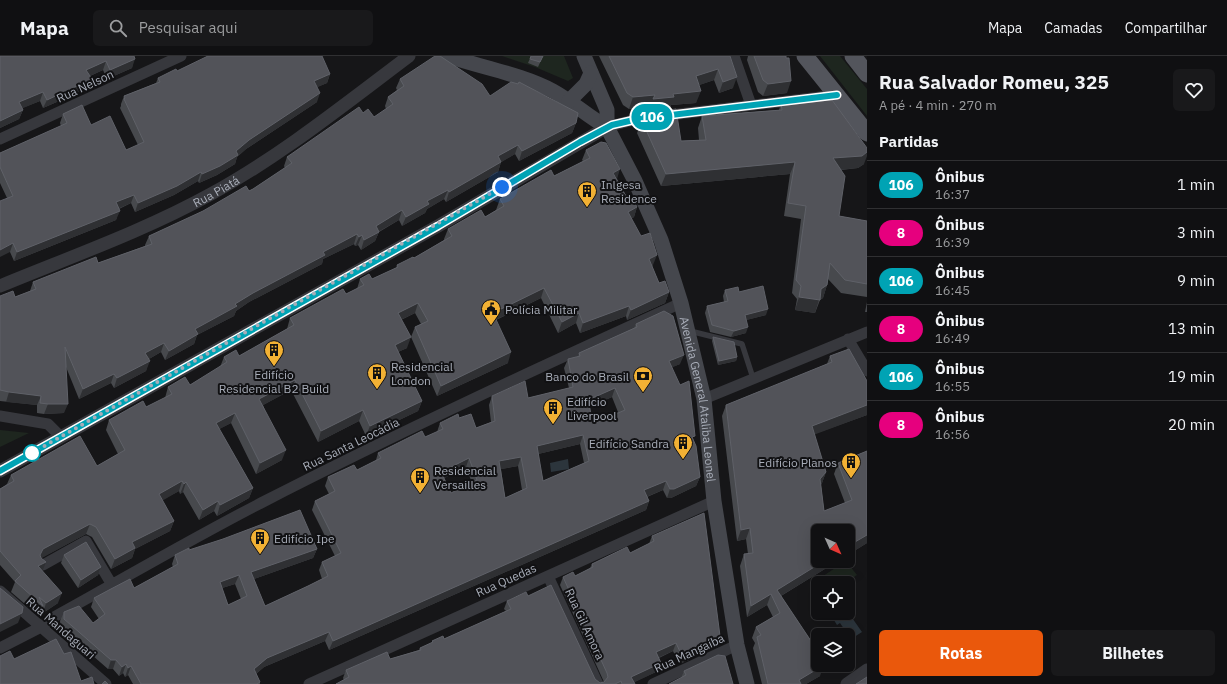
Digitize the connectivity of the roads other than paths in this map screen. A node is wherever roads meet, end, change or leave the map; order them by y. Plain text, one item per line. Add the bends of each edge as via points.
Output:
1 (181, 56) edge
2 (409, 56) edge
3 (448, 56) edge
4 (584, 56) edge
5 (734, 56) edge
6 (805, 56) edge
7 (852, 56) edge
8 (463, 59) edge
9 (591, 73) junction
10 (867, 74) edge
11 (837, 95) junction
12 (569, 101) junction
13 (751, 105) junction
14 (607, 127) junction
15 (867, 133) edge
16 (0, 139) edge
17 (0, 286) edge
18 (681, 303) junction
19 (688, 330) junction
20 (867, 332) edge
21 (848, 339) junction
22 (867, 371) edge
23 (753, 378) junction
24 (704, 398) junction
25 (0, 416) edge
26 (60, 436) junction
27 (0, 471) edge
28 (714, 501) junction
29 (43, 565) edge
30 (548, 576) junction
31 (112, 585) junction
32 (0, 591) edge
33 (41, 627) junction
34 (737, 645) junction
35 (0, 648) edge
36 (867, 670) edge
37 (106, 684) edge
38 (309, 684) edge
39 (598, 684) edge
40 (653, 684) edge
41 (747, 684) edge
42 (847, 684) edge

1 - 16 street, Rua Nelson
2 - 17 street, Rua Piatá via 274,155 210,194 152,223
3 - 8 main road
4 - 9 main road, Avenida General Ataliba Leonel
5 - 13 street
6 - 11 main road
7 - 10 main road
8 - 12 main road via 535,83
9 - 12 main road via 583,87
9 - 14 main road, Avenida General Ataliba Leonel via 606,110
11 - 13 street
11 - 15 main road
12 - 14 main road via 592,120
13 - 14 street via 638,119
14 - 18 main road, Avenida General Ataliba Leonel via 661,240
14 - 26 street via 424,233
18 - 19 main road, Avenida General Ataliba Leonel
18 - 31 street, Rua Santa Leocádia via 355,456 259,504
19 - 23 lane via 742,344
19 - 24 main road, Avenida General Ataliba Leonel
20 - 21 street
21 - 22 street
21 - 23 street
23 - 24 street
24 - 28 main road, Avenida General Ataliba Leonel
25 - 26 street via 48,424
26 - 27 street
28 - 30 street, Rua Quedas
28 - 34 main road, Avenida General Ataliba Leonel
29 - 31 street via 86,541
30 - 38 street, Rua Quedas
30 - 39 street, Rua Gil Amora
31 - 33 street, Rua Santa Leocádia
32 - 33 street, Rua Mandaguari
33 - 35 street, Rua Santa Leocádia
33 - 37 street, Rua Mandaguari
34 - 40 street, Rua Mangaíba
34 - 41 main road, Avenida General Ataliba Leonel
36 - 42 street

